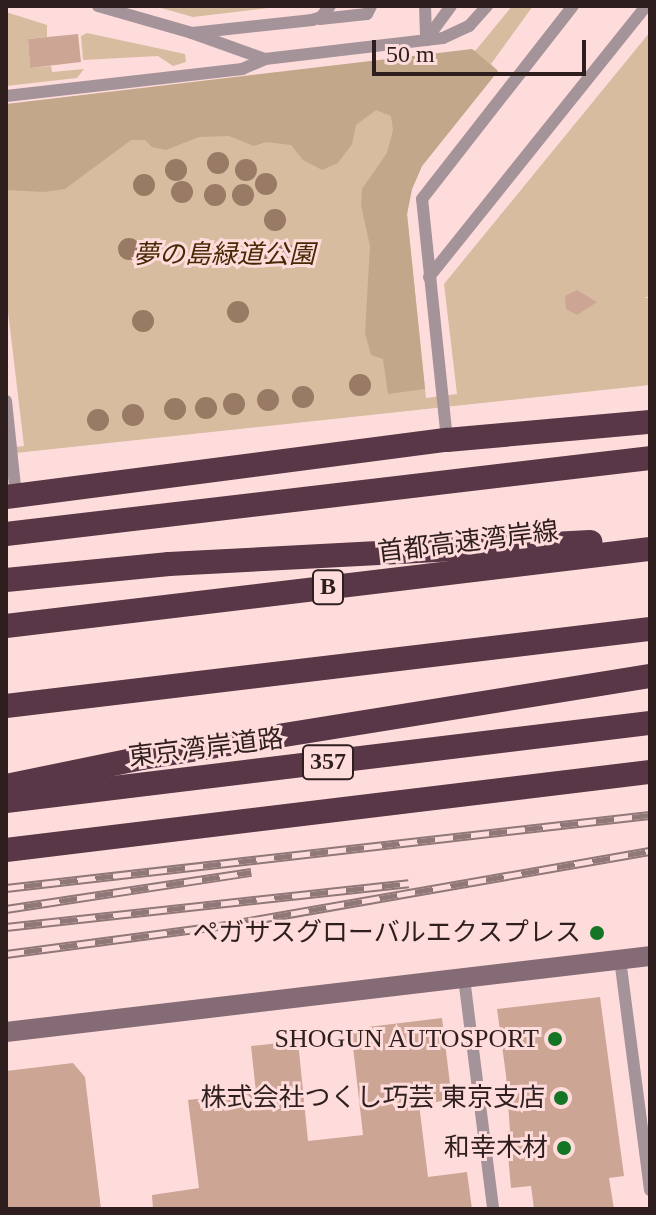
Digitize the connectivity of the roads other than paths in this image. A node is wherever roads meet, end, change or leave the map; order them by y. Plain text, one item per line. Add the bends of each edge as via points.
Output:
1 (98, 6) edge
2 (330, 6) edge
3 (425, 6) edge
4 (451, 6) edge
5 (487, 6) edge
6 (573, 6) edge
7 (646, 6) edge
8 (368, 9) edge
9 (312, 20) junction
10 (192, 33) junction
11 (426, 40) junction
12 (265, 59) junction
13 (6, 96) edge
14 (429, 277) junction
15 (6, 401) edge
16 (650, 422) edge
17 (447, 440) junction
18 (650, 458) edge
19 (11, 497) edge
20 (6, 534) edge
21 (650, 548) edge
22 (6, 580) edge
23 (6, 626) edge
24 (650, 629) edge
25 (650, 676) edge
26 (6, 706) edge
27 (650, 723) edge
28 (650, 772) edge
29 (6, 786) edge
30 (6, 801) edge
31 (6, 850) edge
32 (650, 956) edge
33 (620, 959) junction
34 (464, 978) junction
35 (6, 1032) edge
36 (650, 1190) edge
37 (493, 1209) edge

1 - 10 lane
2 - 9 lane
3 - 11 lane
4 - 11 lane
5 - 11 lane via 460,32
6 - 14 lane via 422,199
7 - 14 lane
8 - 9 lane
9 - 10 lane
10 - 12 lane
11 - 12 lane
12 - 13 lane via 242,69
14 - 17 lane
15 - 19 lane
16 - 17 highway
17 - 19 highway
18 - 20 highway
21 - 22 highway via 582,541 399,550
21 - 23 highway, 首都高速湾岸線 / B
24 - 26 highway
25 - 29 highway via 142,758
27 - 30 highway, 東京湾岸道路 / 357
28 - 31 highway, 357
32 - 33 street
33 - 34 street
33 - 36 lane
34 - 35 street
34 - 37 lane

